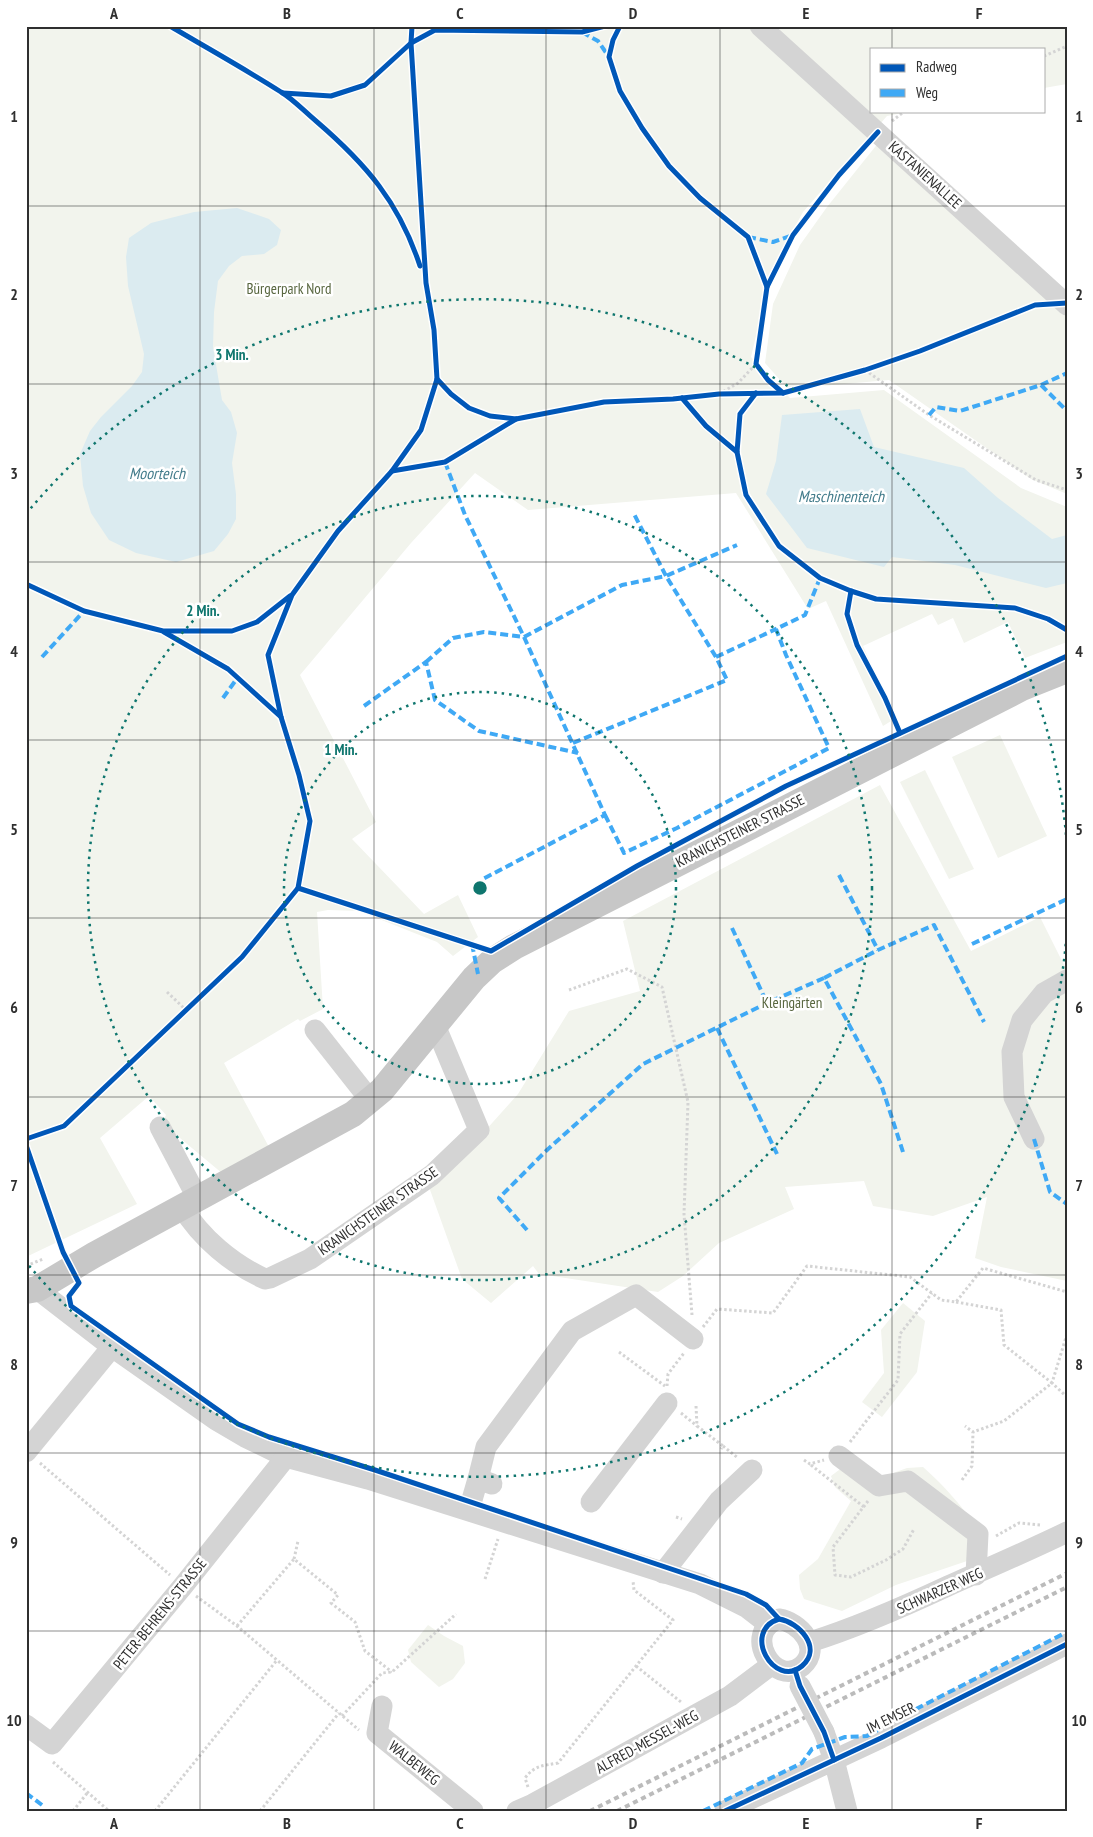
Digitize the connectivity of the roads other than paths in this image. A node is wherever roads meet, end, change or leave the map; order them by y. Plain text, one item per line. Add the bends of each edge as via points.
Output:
1 (760, 26) edge
2 (1067, 305) edge
3 (1067, 670) edge
4 (1067, 980) edge
5 (435, 1025) junction
6 (315, 1030) dead end
7 (371, 1101) junction
8 (160, 1127) dead end
9 (1034, 1140) dead end
10 (190, 1203) junction
11 (32, 1290) edge
12 (693, 1339) road end
13 (112, 1346) junction
14 (667, 1403) road end
15 (26, 1452) edge
16 (839, 1456) road end
17 (286, 1457) junction
18 (752, 1470) dead end
19 (591, 1502) dead end
20 (469, 1510) junction
21 (1061, 1535) edge
22 (662, 1572) junction
23 (976, 1575) junction
24 (768, 1624) junction
25 (810, 1642) junction
26 (1067, 1644) edge
27 (772, 1665) junction
28 (797, 1678) junction
29 (382, 1706) dead end
30 (26, 1725) edge
31 (834, 1760) junction
32 (473, 1811) edge
33 (518, 1811) edge
34 (725, 1811) edge
35 (847, 1811) edge

1 - 2 street, KASTANIENALLEE
3 - 5 main road, KRANICHSTEINER STRASSE via 1022,688 514,947 474,978
4 - 9 street via 1044,993 1022,1020 1012,1052 1014,1097
5 - 7 main road, KRANICHSTEINER STRASSE
5 - 10 street, KRANICHSTEINER STRASSE via 479,1130 432,1175 310,1259 264,1279 221,1252 190,1219
6 - 7 street
7 - 10 main road, KRANICHSTEINER STRASSE
8 - 10 street
10 - 11 main road, KRANICHSTEINER STRASSE
11 - 13 street
12 - 20 street via 636,1295 572,1331 486,1447 485,1481
13 - 15 street
13 - 17 street via 216,1420
14 - 19 street
16 - 23 street via 879,1486 908,1481 978,1534
17 - 20 street via 368,1478
17 - 30 street, PETER-BEHRENS-STRASSE via 52,1744
18 - 22 street via 720,1501
20 - 22 street
21 - 23 street, SCHWARZER WEG
22 - 24 street via 700,1584 746,1607
23 - 25 street, SCHWARZER WEG via 852,1628
24 - 25 street via 785,1620 803,1632
24 - 27 street via 762,1641
25 - 28 street via 808,1657
26 - 31 street, IM EMSER
27 - 28 street
27 - 33 street, ALFRED-MESSEL-WEG via 730,1696
28 - 31 street, bridge
29 - 32 street, WALBEWEG via 377,1733
31 - 34 street, IM EMSER
31 - 35 street

